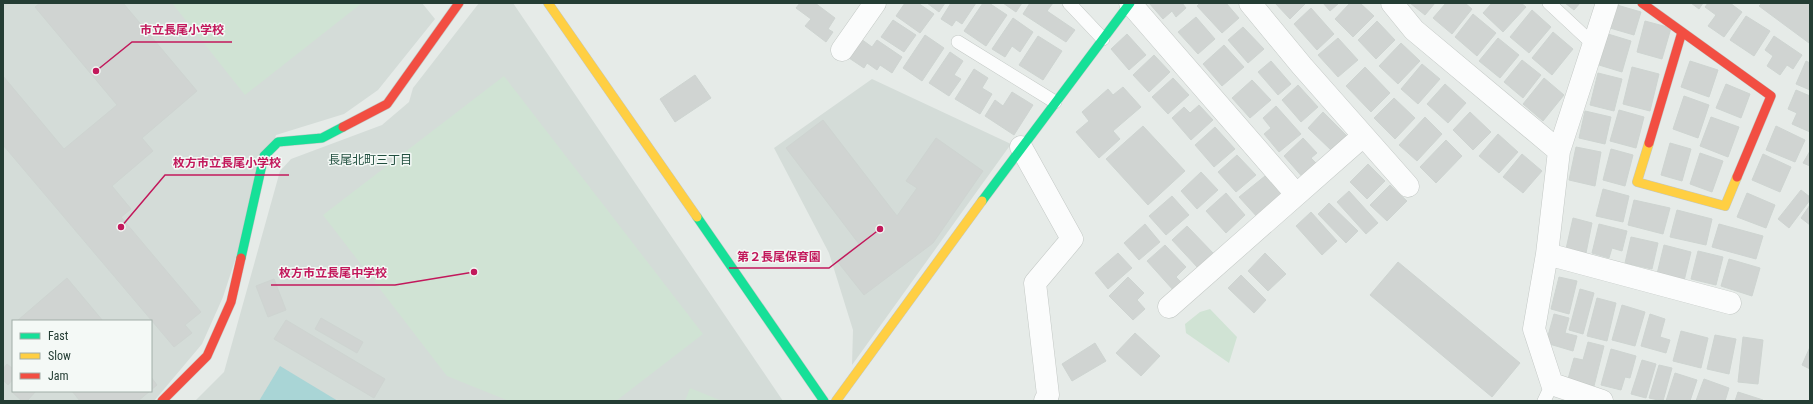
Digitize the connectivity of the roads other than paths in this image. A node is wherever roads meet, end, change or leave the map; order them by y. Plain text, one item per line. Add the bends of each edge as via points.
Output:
1 (459, 3) edge
2 (548, 3) edge
3 (875, 3) edge
4 (1069, 3) edge
5 (1130, 3) edge
6 (1250, 3) edge
7 (1392, 3) edge
8 (1549, 3) edge
9 (1607, 3) edge
10 (1642, 3) edge
11 (1682, 32) junction
12 (1103, 39) junction
13 (958, 42) dead end
14 (1593, 44) junction
15 (842, 50) dead end
16 (1055, 102) junction
17 (1363, 136) junction
18 (1021, 146) junction
19 (1559, 151) junction
20 (1408, 186) dead end
21 (1296, 194) junction
22 (1546, 254) junction
23 (1730, 303) dead end
24 (1169, 307) dead end
25 (1548, 392) edge
26 (162, 401) edge
27 (824, 401) edge
28 (836, 401) edge
29 (1045, 401) edge
30 (1602, 401) edge

1 - 26 street via 387,104 322,138 278,142 264,156 231,302 207,356
2 - 27 street
3 - 15 street
4 - 12 lane
5 - 12 street
5 - 21 street
6 - 17 street
7 - 19 street via 1414,30
8 - 14 lane
9 - 14 street
10 - 11 street
11 - 11 street via 1771,96 1725,206 1637,182
12 - 16 street
13 - 16 lane
14 - 19 street
16 - 18 street
17 - 20 street
17 - 21 street
18 - 28 street
18 - 29 street via 1072,239 1035,283 1048,395
19 - 22 street
21 - 24 street
22 - 23 street
22 - 25 street via 1534,329
25 - 30 street

